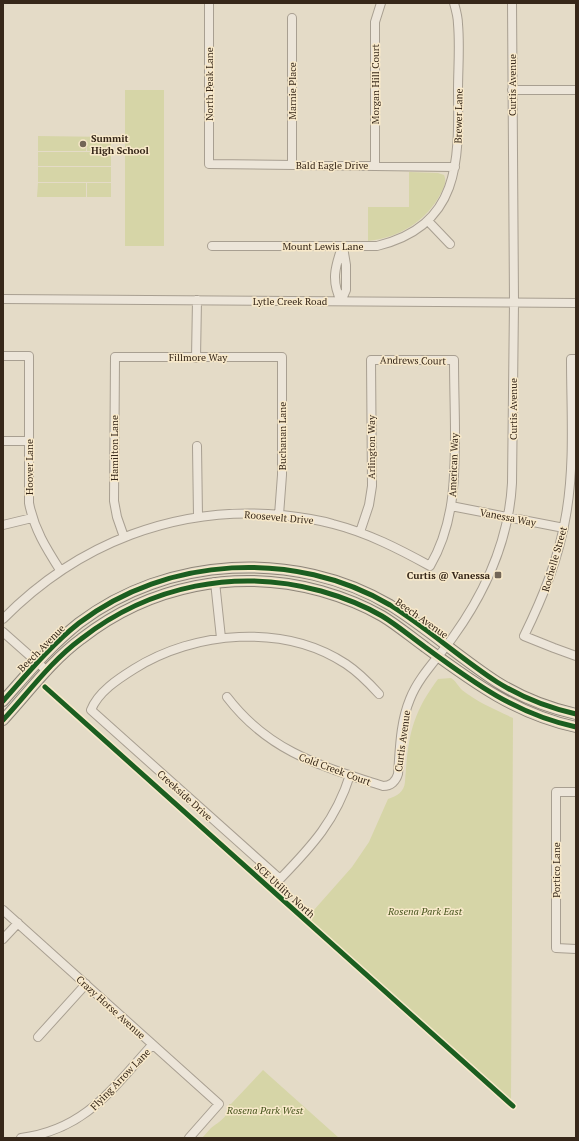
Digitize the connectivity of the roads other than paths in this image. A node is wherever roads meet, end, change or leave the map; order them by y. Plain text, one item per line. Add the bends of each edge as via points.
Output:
1 (209, 3) edge
2 (381, 3) edge
3 (454, 3) edge
4 (512, 3) edge
5 (292, 18) dead end
6 (512, 90) junction
7 (576, 90) edge
8 (209, 164) joint
9 (292, 165) junction
10 (375, 165) junction
11 (455, 167) junction
12 (428, 221) junction
13 (450, 244) dead end
14 (212, 246) dead end
15 (342, 247) junction
16 (3, 299) edge
17 (197, 300) junction
18 (341, 301) junction
19 (514, 302) junction
20 (576, 303) edge
21 (3, 356) edge
22 (115, 357) joint
23 (282, 357) joint
24 (196, 358) junction
25 (573, 359) edge
26 (371, 360) joint
27 (454, 360) joint
28 (3, 441) edge
29 (29, 441) junction
30 (197, 446) dead end
31 (452, 506) junction
32 (279, 515) junction
33 (198, 516) junction
34 (508, 517) junction
35 (32, 518) junction
36 (3, 525) edge
37 (564, 528) junction
38 (360, 532) junction
39 (124, 537) junction
40 (430, 566) joint
41 (60, 570) junction
42 (215, 582) junction
43 (3, 619) edge
44 (3, 632) edge
45 (221, 638) junction
46 (446, 646) junction
47 (576, 656) edge
48 (438, 657) junction
49 (37, 662) junction
50 (47, 671) junction
51 (379, 694) dead end
52 (227, 697) dead end
53 (3, 701) edge
54 (576, 714) edge
55 (3, 720) edge
56 (576, 727) edge
57 (350, 775) junction
58 (391, 784) joint
59 (576, 792) edge
60 (3, 910) edge
61 (18, 923) junction
62 (3, 939) edge
63 (576, 949) edge
64 (86, 984) junction
65 (38, 1037) dead end
66 (152, 1045) junction
67 (21, 1138) edge
68 (189, 1138) edge

1 - 8 street, North Peak Lane
2 - 10 street, Morgan Hill Court via 375,22
3 - 11 street, Brewer Lane via 458,24 459,140
4 - 6 street, Curtis Avenue
5 - 9 street, Marnie Place
6 - 7 street
6 - 19 street, Curtis Avenue
8 - 9 street, Bald Eagle Drive
9 - 10 street, Bald Eagle Drive
10 - 11 street, Bald Eagle Drive
11 - 12 street, Brewer Lane via 450,188
12 - 13 street
12 - 15 street, Mount Lewis Lane via 388,244
14 - 15 street, Mount Lewis Lane
15 - 18 street via 346,265 346,290
16 - 17 street, Lytle Creek Road
17 - 18 street, Lytle Creek Road
17 - 24 street
18 - 19 street, Lytle Creek Road
19 - 20 street, Lytle Creek Road
19 - 34 street, Curtis Avenue via 512,483
21 - 29 street, Hoover Lane via 29,356
22 - 24 street, Fillmore Way
22 - 39 street, Hamilton Lane via 114,501
23 - 24 street, Fillmore Way
23 - 32 street, Buchanan Lane via 282,475
25 - 37 street, Rochelle Street via 570,474
26 - 27 street, Andrews Court
26 - 38 street, Arlington Way via 371,491
27 - 31 street, American Way via 455,461
28 - 29 street
29 - 35 street, Hoover Lane via 29,503
30 - 33 street
31 - 34 street, Vanessa Way
31 - 40 street, American Way
32 - 33 street, Roosevelt Drive via 246,513
32 - 38 street, Roosevelt Drive via 314,519
33 - 39 street, Roosevelt Drive
34 - 37 street, Vanessa Way
34 - 46 street, Curtis Avenue via 488,579 474,606
35 - 36 street
35 - 41 street, Hoover Lane via 45,547
37 - 47 street, Rochelle Street via 549,582 524,636
38 - 40 street, Roosevelt Drive via 398,548
39 - 41 street, Roosevelt Drive
41 - 43 street, Roosevelt Drive
42 - 45 street
42 - 48 main road, Beech Avenue via 267,581 298,585 340,596 383,617
42 - 50 main road, Beech Avenue via 159,595 134,606 80,639
44 - 49 street
45 - 51 street via 254,636 294,642 320,650 356,671
45 - 57 street, Creekside Drive via 182,647 139,666 112,685 96,700 90,710 280,879 327,826
46 - 48 street, Curtis Avenue
46 - 49 main road, Beech Avenue via 389,605 343,584 288,570 235,567 189,573 128,594 80,623
46 - 54 main road, Beech Avenue via 510,689 536,701
48 - 56 main road, Beech Avenue via 510,704 538,716
48 - 58 street, Curtis Avenue via 410,699 402,728 398,774
49 - 50 street
49 - 53 main road, Beech Avenue
50 - 55 main road, Beech Avenue
52 - 57 street, Cold Creek Court via 252,724 282,747 313,763
57 - 58 street, Cold Creek Court via 383,786
59 - 63 street, Portico Lane via 556,792 556,948
60 - 61 street, Crazy Horse Avenue
61 - 62 street
61 - 64 street, Crazy Horse Avenue
64 - 65 street
64 - 66 street, Crazy Horse Avenue
66 - 67 street, Flying Arrow Lane via 103,1099 78,1119 58,1130
66 - 68 street, Crazy Horse Avenue via 219,1104

